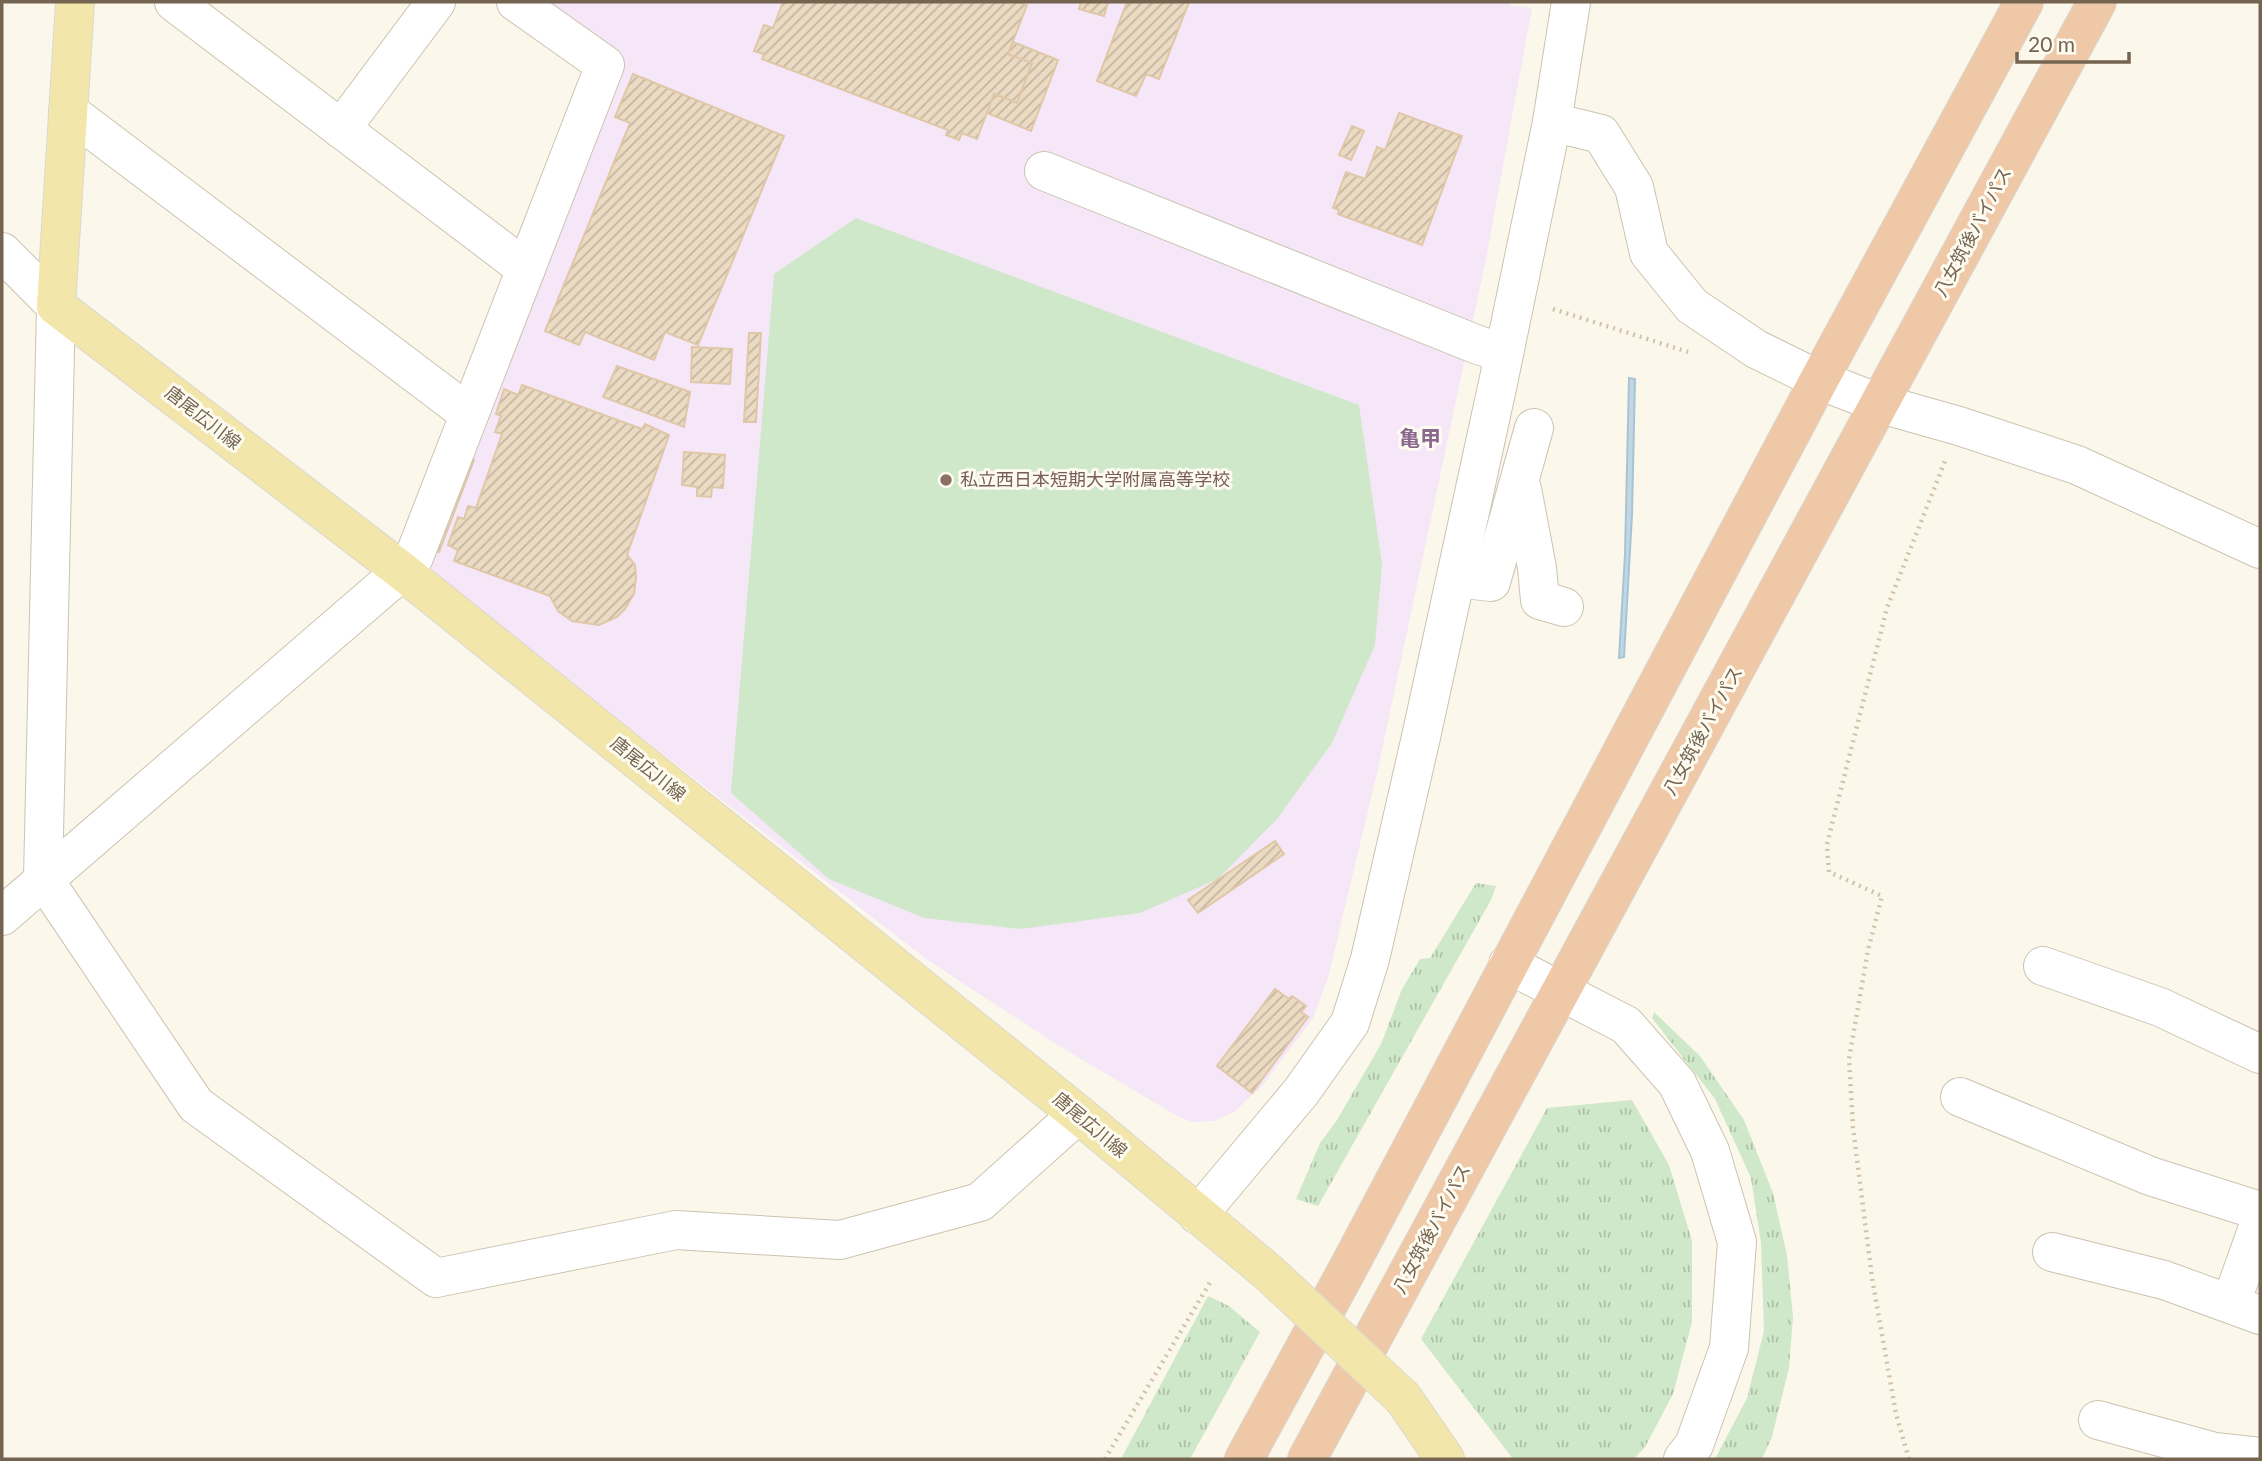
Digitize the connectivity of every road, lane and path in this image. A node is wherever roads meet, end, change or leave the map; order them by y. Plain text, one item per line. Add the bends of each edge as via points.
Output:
1 (75, 2) edge
2 (174, 2) edge
3 (436, 2) edge
4 (516, 2) edge
5 (1571, 2) edge
6 (2024, 2) edge
7 (2097, 2) edge
8 (68, 111) junction
9 (1552, 122) junction
10 (341, 128) junction
11 (1044, 171) dead end
12 (2, 252) edge
13 (526, 269) junction
14 (1515, 299) junction
15 (56, 306) junction
16 (1504, 353) junction
17 (1692, 353) dead end
18 (1819, 380) junction
19 (1881, 404) junction
20 (469, 414) junction
21 (1959, 426) junction
22 (1534, 428) dead end
23 (1521, 476) junction
24 (2260, 549) edge
25 (402, 571) junction
26 (1455, 578) junction
27 (1564, 607) dead end
28 (43, 878) junction
29 (2, 916) edge
30 (1508, 964) junction
31 (2043, 966) dead end
32 (1561, 990) junction
33 (2260, 1055) edge
34 (1960, 1097) dead end
35 (1078, 1114) junction
36 (2260, 1211) edge
37 (1198, 1215) junction
38 (2260, 1222) edge
39 (2052, 1252) dead end
40 (1212, 1279) dead end
41 (2246, 1309) edge
42 (2098, 1420) dead end
43 (2260, 1457) edge
44 (1105, 1459) edge
45 (1244, 1459) edge
46 (1307, 1459) edge
47 (1445, 1459) edge
48 (1684, 1459) edge
49 (1909, 1459) edge

1 - 8 main road
2 - 10 street
3 - 10 street
4 - 13 street via 606,65
5 - 9 street
6 - 18 highway
7 - 19 highway, 八女筑後バイパス
8 - 15 main road
8 - 20 street
9 - 14 street
9 - 18 street via 1601,134 1633,187 1649,253 1692,306 1756,349
10 - 13 street
11 - 16 street
12 - 15 street
13 - 20 street
14 - 16 street
14 - 17 path
15 - 25 main road, 唐尾広川線
15 - 28 street
16 - 26 street
18 - 19 street
18 - 30 highway
19 - 21 street
19 - 32 highway, 八女筑後バイパス
20 - 25 street via 414,557
21 - 24 street via 2077,465
21 - 49 path via 1887,608 1827,844 1829,872 1882,896 1849,1059 1872,1278 1896,1414
22 - 23 street
23 - 26 street via 1491,582
23 - 27 street via 1540,600
25 - 28 street
25 - 35 main road, 唐尾広川線
26 - 37 street via 1370,959 1350,1023 1301,1091
28 - 29 street
28 - 35 street via 196,1104 436,1278 676,1230 841,1240 980,1202
30 - 32 street
30 - 45 highway
31 - 33 street via 2160,1007
32 - 46 highway, 八女筑後バイパス
32 - 48 street via 1626,1026 1677,1083 1710,1151 1737,1242 1729,1348 1694,1445
34 - 36 street via 2150,1176
35 - 37 main road, 唐尾広川線
37 - 47 main road, 唐尾広川線, bridge via 1269,1273 1403,1398
38 - 41 street
39 - 41 street via 2164,1280
40 - 44 path
42 - 43 street via 2215,1452

